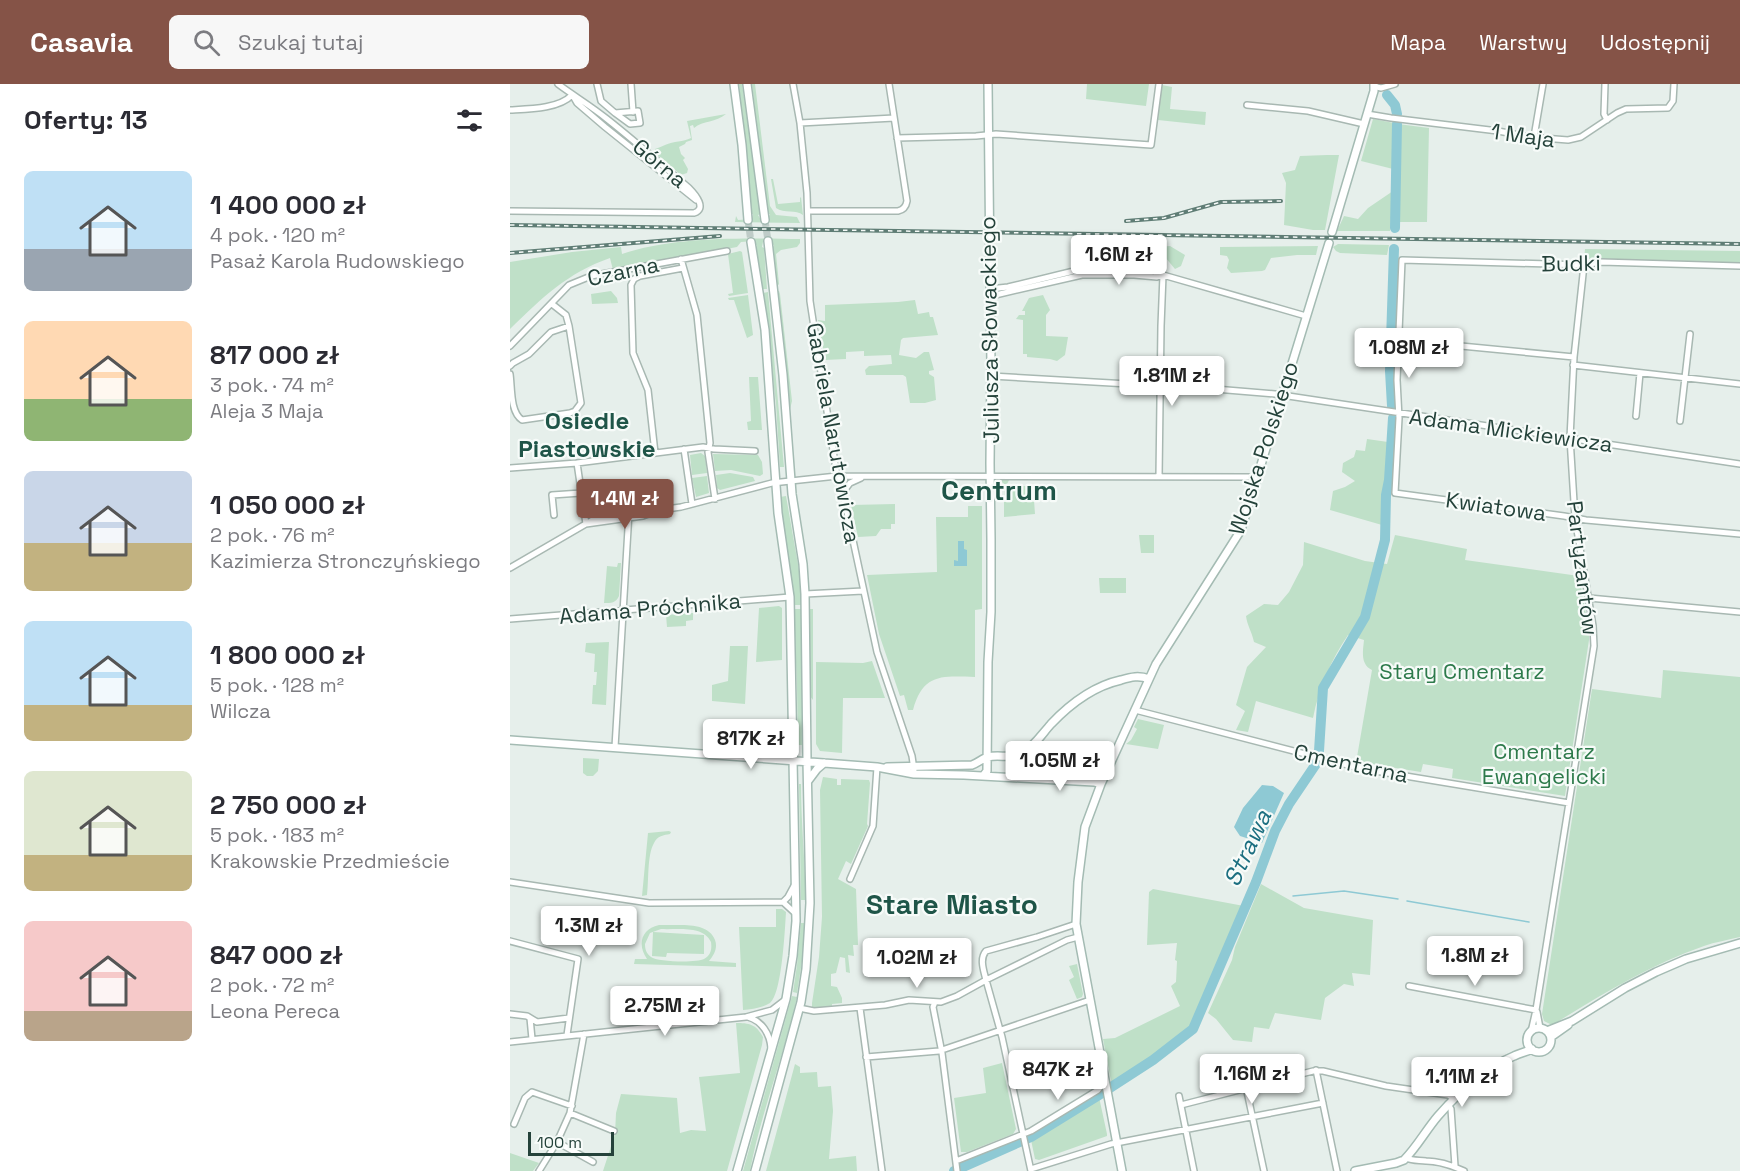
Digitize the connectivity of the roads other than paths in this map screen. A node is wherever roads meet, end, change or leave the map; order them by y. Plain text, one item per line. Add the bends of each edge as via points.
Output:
1 (558, 84) edge
2 (597, 84) edge
3 (631, 84) edge
4 (734, 84) edge
5 (747, 84) edge
6 (793, 84) edge
7 (889, 84) edge
8 (988, 84) edge
9 (1159, 84) edge
10 (1395, 84) edge
11 (1543, 84) edge
12 (1605, 84) edge
13 (1674, 84) edge
14 (1376, 86) edge
15 (572, 95) junction
16 (1247, 105) dead end
17 (510, 110) edge
18 (633, 112) junction
19 (615, 113) junction
20 (1367, 114) junction
21 (894, 118) junction
22 (1607, 120) junction
23 (800, 123) junction
24 (1364, 124) junction
25 (988, 135) junction
26 (1534, 136) junction
27 (897, 138) junction
28 (510, 211) edge
29 (808, 211) junction
30 (748, 220) tunnel mouth
31 (765, 220) tunnel mouth
32 (1332, 232) dead end
33 (751, 242) tunnel mouth
34 (768, 242) tunnel mouth
35 (1329, 243) dead end
36 (727, 250) dead end
37 (681, 259) junction
38 (1584, 265) junction
39 (1740, 266) edge
40 (683, 268) junction
41 (1163, 275) junction
42 (990, 292) junction
43 (552, 304) junction
44 (1306, 316) junction
45 (568, 326) junction
46 (1690, 334) dead end
47 (1399, 340) junction
48 (510, 346) edge
49 (1574, 357) junction
50 (1574, 365) junction
51 (510, 366) edge
52 (1640, 372) junction
53 (510, 374) edge
54 (991, 376) junction
55 (1684, 378) junction
56 (1740, 384) edge
57 (1160, 386) junction
58 (1282, 396) junction
59 (1394, 412) junction
60 (1636, 416) dead end
61 (1680, 421) dead end
62 (1570, 438) junction
63 (710, 448) junction
64 (684, 449) junction
65 (755, 451) dead end
66 (655, 453) junction
67 (577, 463) junction
68 (1740, 464) edge
69 (510, 468) edge
70 (837, 476) junction
71 (865, 477) junction
72 (990, 477) junction
73 (1159, 477) junction
74 (1256, 480) junction
75 (791, 481) junction
76 (775, 483) junction
77 (581, 493) junction
78 (843, 493) junction
79 (714, 499) junction
80 (692, 504) junction
81 (554, 515) dead end
82 (630, 515) junction
83 (1575, 518) junction
84 (586, 524) junction
85 (1740, 534) edge
86 (510, 568) edge
87 (863, 591) junction
88 (806, 594) junction
89 (790, 597) junction
90 (1589, 598) junction
91 (624, 610) junction
92 (1740, 612) edge
93 (510, 619) edge
94 (1149, 679) junction
95 (1136, 710) junction
96 (510, 740) edge
97 (615, 747) junction
98 (987, 757) junction
99 (792, 760) junction
100 (807, 761) junction
101 (980, 762) junction
102 (824, 763) junction
103 (914, 765) junction
104 (877, 767) junction
105 (914, 774) junction
106 (979, 776) junction
107 (808, 782) junction
108 (1101, 784) junction
109 (1569, 803) junction
110 (850, 879) dead end
111 (510, 882) edge
112 (795, 884) junction
113 (783, 902) junction
114 (796, 914) junction
115 (1076, 924) junction
116 (1078, 937) junction
117 (513, 942) edge
118 (1740, 943) edge
119 (580, 951) dead end
120 (578, 959) junction
121 (987, 980) junction
122 (1409, 986) dead end
123 (786, 999) junction
124 (1090, 1000) junction
125 (935, 1002) junction
126 (800, 1008) junction
127 (860, 1008) junction
128 (1536, 1010) junction
129 (510, 1014) edge
130 (746, 1017) junction
131 (530, 1018) junction
132 (569, 1018) junction
133 (1000, 1030) junction
134 (1531, 1032) junction
135 (1546, 1032) junction
136 (584, 1034) junction
137 (567, 1035) junction
138 (532, 1039) junction
139 (1528, 1041) junction
140 (510, 1042) edge
141 (1532, 1049) junction
142 (942, 1051) junction
143 (771, 1054) junction
144 (1515, 1055) junction
145 (866, 1057) junction
146 (1316, 1070) junction
147 (1106, 1084) junction
148 (1246, 1087) junction
149 (1179, 1096) dead end
150 (1451, 1102) junction
151 (1323, 1103) junction
152 (1181, 1105) junction
153 (572, 1106) junction
154 (570, 1113) junction
155 (1253, 1117) junction
156 (514, 1124) dead end
157 (1186, 1130) junction
158 (614, 1131) dead end
159 (1024, 1138) junction
160 (557, 1142) junction
161 (1117, 1143) junction
162 (1406, 1158) junction
163 (593, 1162) dead end
164 (957, 1166) edge
165 (1455, 1166) junction
166 (541, 1170) edge
167 (1031, 1170) edge
168 (737, 1171) edge
169 (755, 1171) edge
170 (882, 1171) edge
171 (1122, 1171) edge
172 (1194, 1171) edge
173 (1264, 1171) edge
174 (1337, 1171) edge
175 (1355, 1171) edge
176 (1464, 1171) edge

1 - 15 street, Górna
2 - 19 street via 601,101
3 - 18 street
4 - 30 street
5 - 31 street
6 - 23 street, Gabriela Narutowicza
7 - 21 street
8 - 25 street, Juliusza Słowackiego
9 - 25 street via 1151,145
10 - 14 street
11 - 26 street
12 - 22 street
13 - 22 street, 1 Maja via 1670,106 1626,109
14 - 20 street
15 - 17 street via 558,104
15 - 28 street, Górna via 692,191 700,209 694,213
16 - 24 street via 1308,111
18 - 19 street
18 - 19 street via 638,111 639,123 630,124
20 - 24 street
20 - 26 street, 1 Maja
21 - 23 street
21 - 27 street
22 - 26 street, 1 Maja via 1574,140
23 - 29 street, Gabriela Narutowicza
24 - 32 street
25 - 27 street
25 - 42 street, Juliusza Słowackiego
27 - 29 street via 907,201 903,209
29 - 70 street, Gabriela Narutowicza via 810,301
33 - 76 street via 767,353
34 - 75 street
35 - 44 street, Wojska Polskiego
36 - 37 street, Czarna
37 - 40 street
37 - 43 street, Czarna via 580,279
38 - 39 street, Budki via 1607,262
38 - 47 street, Budki via 1402,260
38 - 49 street, Partyzantów
40 - 63 street via 697,315
40 - 66 street via 640,276 631,285 633,353 648,390
41 - 42 street via 1142,269 1091,268
41 - 44 street
41 - 57 street
42 - 54 street, Juliusza Słowackiego
43 - 45 street via 566,315
43 - 48 street, Czarna
44 - 58 street, Wojska Polskiego
45 - 51 street via 551,332
45 - 53 street via 581,398 575,411 521,419 515,408
46 - 55 street
47 - 49 street
47 - 59 street
49 - 50 street, Partyzantów
50 - 52 street
50 - 62 street, Partyzantów
52 - 55 street
52 - 60 street
54 - 57 street, Adama Mickiewicza
54 - 72 street, Juliusza Słowackiego
55 - 56 street
55 - 61 street
57 - 58 street, Adama Mickiewicza
57 - 73 street
58 - 59 street, Adama Mickiewicza
58 - 74 street, Wojska Polskiego
59 - 62 street, Adama Mickiewicza
59 - 83 street, Kwiatowa via 1395,493
62 - 68 street, Adama Mickiewicza
62 - 83 street, Partyzantów
63 - 64 street
63 - 65 street
63 - 79 street
64 - 66 street
64 - 80 street
66 - 67 street
67 - 69 street
67 - 77 street
70 - 71 street
70 - 75 street
70 - 78 street, Gabriela Narutowicza
71 - 72 street
71 - 78 street via 851,482
72 - 73 street
72 - 98 street, Juliusza Słowackiego
73 - 74 street
74 - 94 street, Wojska Polskiego via 1241,530
75 - 76 street
75 - 88 street
76 - 79 street
76 - 89 street
77 - 81 street via 552,495
77 - 84 street
78 - 87 street, Gabriela Narutowicza
79 - 80 street
80 - 82 street
82 - 84 street
82 - 91 street
83 - 85 street, Kwiatowa
83 - 90 street, Partyzantów
84 - 86 street
87 - 88 street
87 - 103 street, Gabriela Narutowicza via 881,667
88 - 100 street
89 - 91 street, Adama Próchnika
89 - 99 street
90 - 92 street
90 - 109 street, Partyzantów via 1594,646
91 - 93 street, Adama Próchnika
91 - 97 street
94 - 95 street, Wojska Polskiego
94 - 98 street via 1137,676 1105,684 1059,717 1021,754
95 - 108 street, Wojska Polskiego
95 - 109 street, Cmentarna via 1377,772
96 - 97 street
97 - 99 street
98 - 101 street
98 - 106 street, Juliusza Słowackiego via 987,772
99 - 100 street
99 - 112 street
100 - 102 street
100 - 107 street
101 - 103 street
101 - 106 street
102 - 104 street
102 - 107 street
103 - 104 street
103 - 105 street, Gabriela Narutowicza
104 - 105 street
104 - 110 street via 873,826
105 - 106 street
106 - 108 street
107 - 126 street via 810,913
108 - 115 street, Wojska Polskiego via 1083,836
109 - 128 street, Partyzantów
111 - 113 street via 649,903
112 - 113 street
112 - 114 street
113 - 114 street
114 - 123 street
115 - 116 street, Wojska Polskiego
115 - 121 street via 986,951 982,959
116 - 121 street
116 - 124 street, Wojska Polskiego
117 - 120 street
118 - 135 street via 1656,972
119 - 120 street
120 - 132 street
121 - 125 street via 948,1000
121 - 133 street
122 - 128 street
123 - 130 street via 772,1010
123 - 143 street
124 - 133 street
124 - 147 street, Wojska Polskiego
125 - 127 street via 909,1000
125 - 142 street
126 - 127 street
126 - 169 street
127 - 145 street
128 - 134 street, Partyzantów
128 - 135 street, Partyzantów
129 - 131 street
130 - 136 street
130 - 143 street via 763,1027
131 - 132 street via 539,1022
131 - 138 street
132 - 137 street
133 - 142 street
133 - 159 street
134 - 135 street
134 - 139 street
135 - 141 street via 1550,1044 1539,1052
136 - 137 street
136 - 153 street
137 - 138 street
138 - 140 street
139 - 141 street
139 - 144 street
141 - 144 street
142 - 145 street
142 - 164 street
143 - 168 street
144 - 150 street via 1473,1082
145 - 170 street
146 - 148 street
146 - 150 street via 1448,1095
146 - 151 street
147 - 159 street
147 - 161 street, Wojska Polskiego
148 - 152 street
148 - 155 street
149 - 152 street
150 - 162 street
150 - 165 street
151 - 155 street
151 - 174 street
152 - 157 street
153 - 154 street
153 - 156 street via 532,1092 525,1098
154 - 158 street
154 - 160 street
155 - 157 street
155 - 173 street
157 - 161 street
157 - 172 street
159 - 164 street
159 - 167 street
160 - 163 street
160 - 166 street
161 - 167 street
161 - 171 street
162 - 165 street
162 - 175 street
165 - 176 street

